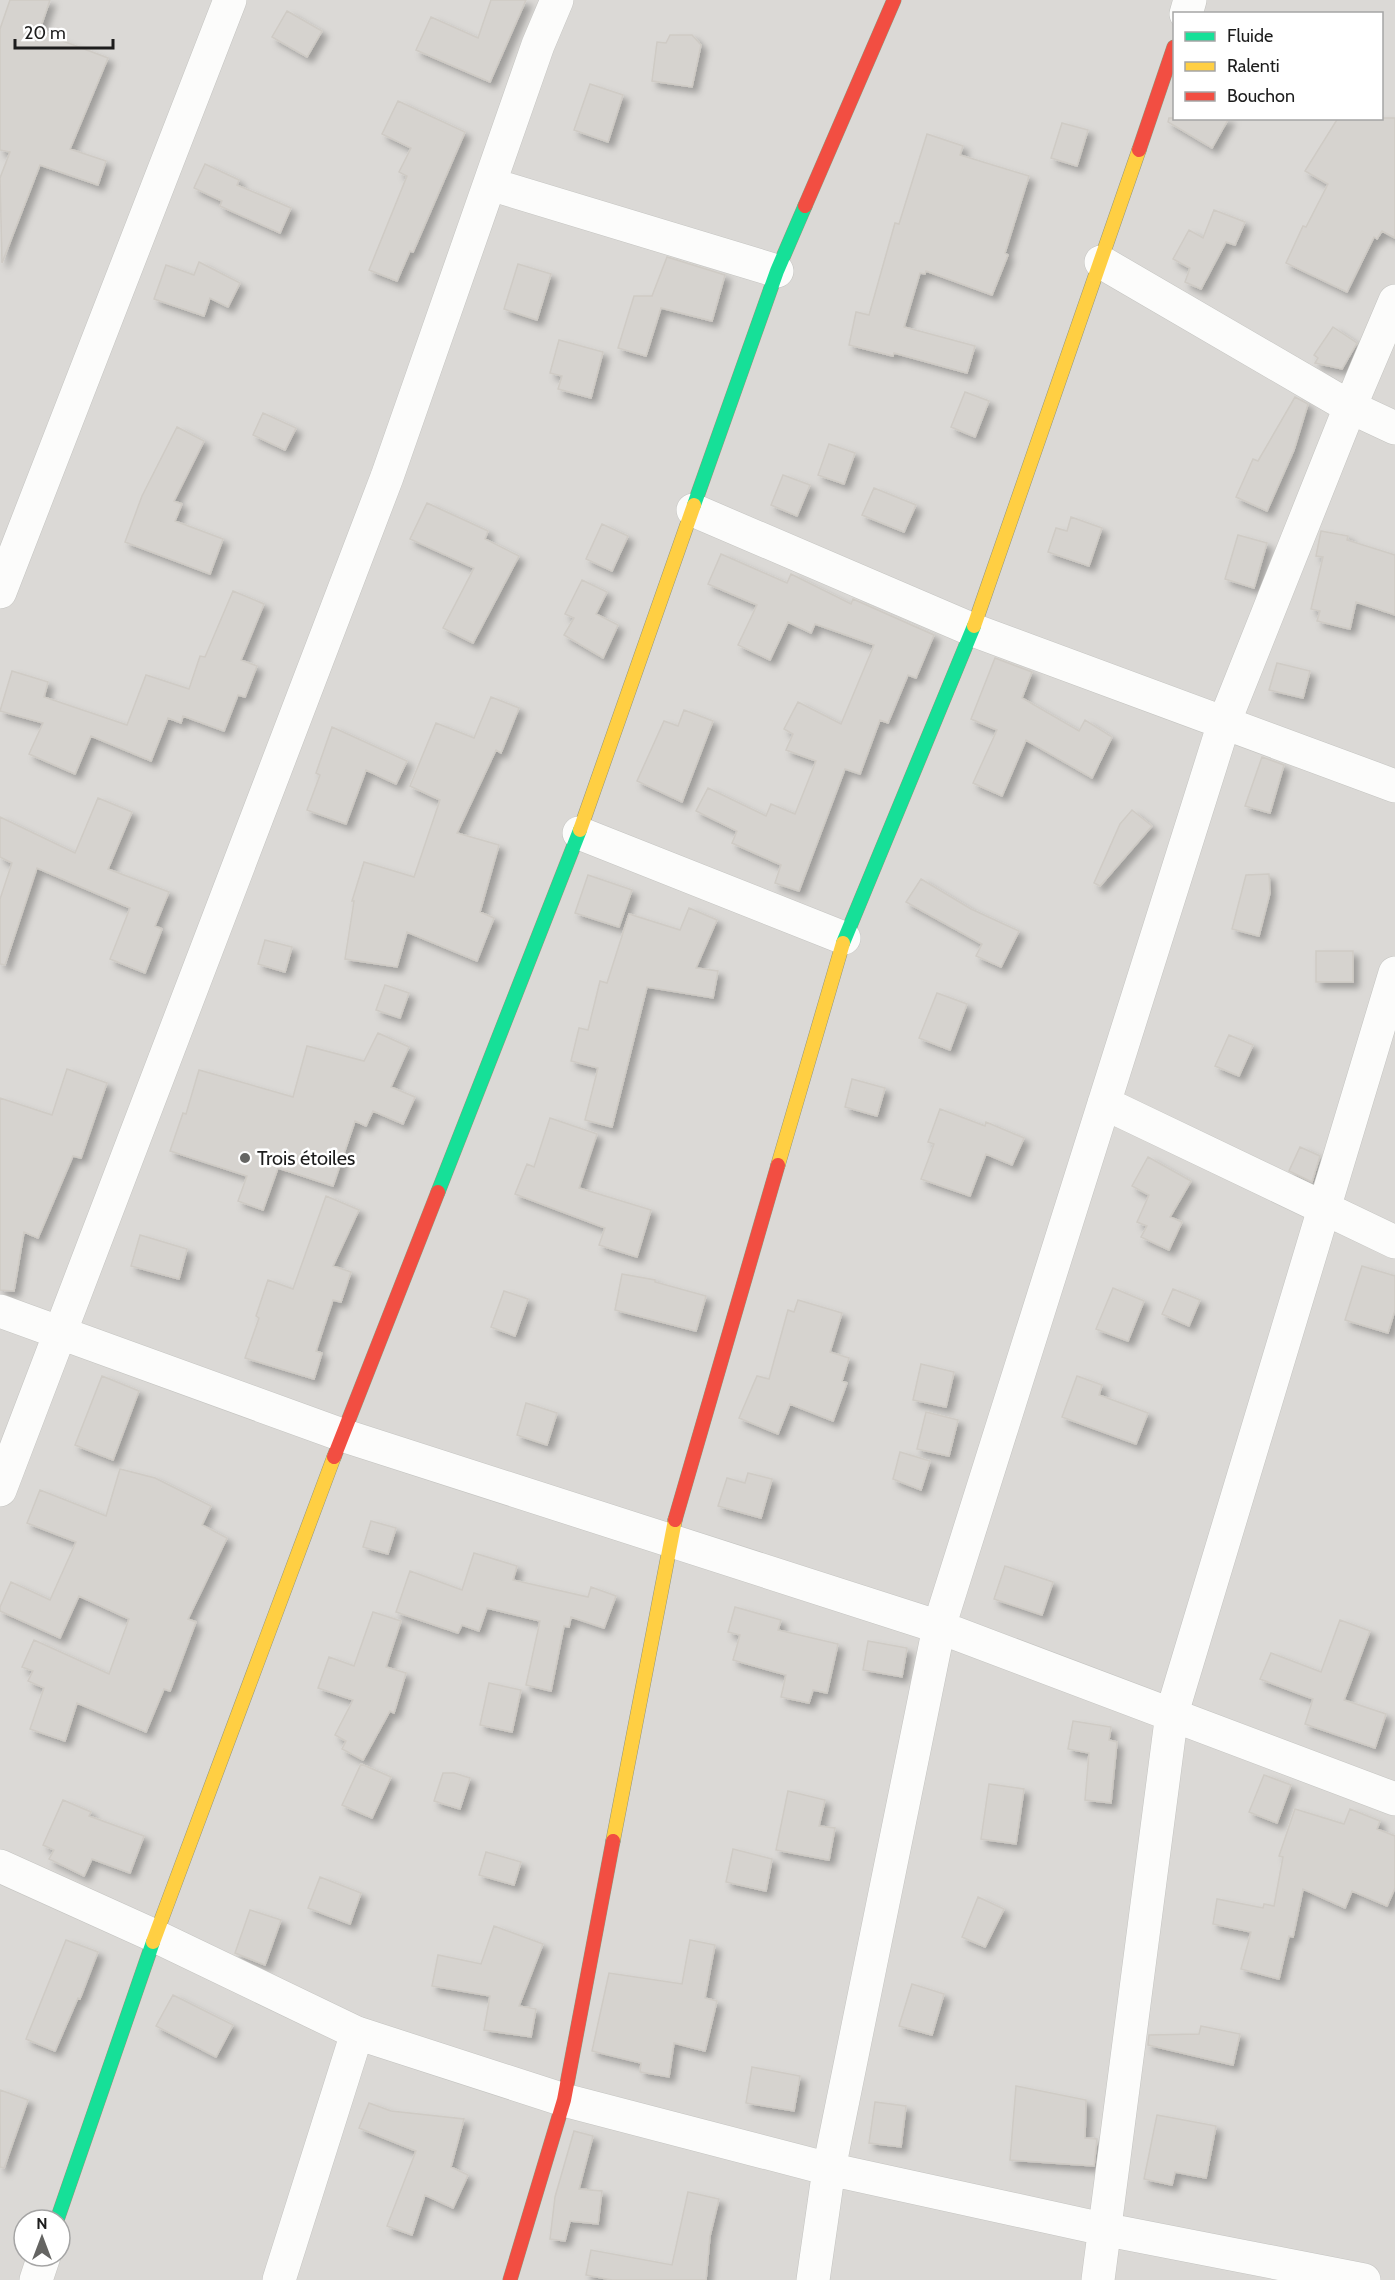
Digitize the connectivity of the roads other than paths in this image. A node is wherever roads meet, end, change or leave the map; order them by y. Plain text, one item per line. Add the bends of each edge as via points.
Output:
1 (230, 0) edge
2 (557, 0) edge
3 (894, 0) edge
4 (1173, 50) edge
5 (490, 184) junction
6 (1101, 262) junction
7 (777, 271) junction
8 (1395, 301) edge
9 (1350, 407) junction
10 (1395, 428) edge
11 (693, 510) junction
12 (0, 592) edge
13 (973, 630) junction
14 (1224, 723) junction
15 (1395, 786) edge
16 (579, 833) junction
17 (843, 938) junction
18 (1395, 973) edge
19 (1104, 1103) junction
20 (1324, 1208) junction
21 (1395, 1242) edge
22 (0, 1311) edge
23 (58, 1334) junction
24 (342, 1435) junction
25 (0, 1490) edge
26 (669, 1539) junction
27 (939, 1627) junction
28 (1172, 1713) junction
29 (1395, 1799) edge
30 (0, 1866) edge
31 (155, 1936) junction
32 (357, 2033) junction
33 (564, 2100) junction
34 (830, 2169) junction
35 (61, 2208) edge
36 (1103, 2229) junction
37 (279, 2280) edge
38 (510, 2280) edge
39 (813, 2280) edge
40 (1098, 2280) edge
41 (1364, 2280) edge

1 - 12 street
2 - 5 street
3 - 7 street
4 - 6 street
5 - 7 street
5 - 23 street via 387,477
6 - 9 street
6 - 13 street
7 - 11 street
8 - 9 street
9 - 10 street
9 - 14 street
11 - 13 street
11 - 16 street
13 - 14 street
13 - 17 street
14 - 15 street
14 - 19 street
16 - 17 street
16 - 24 street
17 - 26 street
18 - 20 street
19 - 20 street
19 - 27 street
20 - 21 street
20 - 28 street
22 - 23 street
23 - 24 street
23 - 25 street
24 - 26 street
24 - 31 street
26 - 27 street
26 - 33 street
27 - 28 street
27 - 34 street
28 - 29 street
28 - 36 street
30 - 31 street
31 - 32 street
31 - 35 street
32 - 33 street
32 - 37 street
33 - 34 street
33 - 38 street
34 - 36 street
34 - 39 street
36 - 40 street
36 - 41 street

